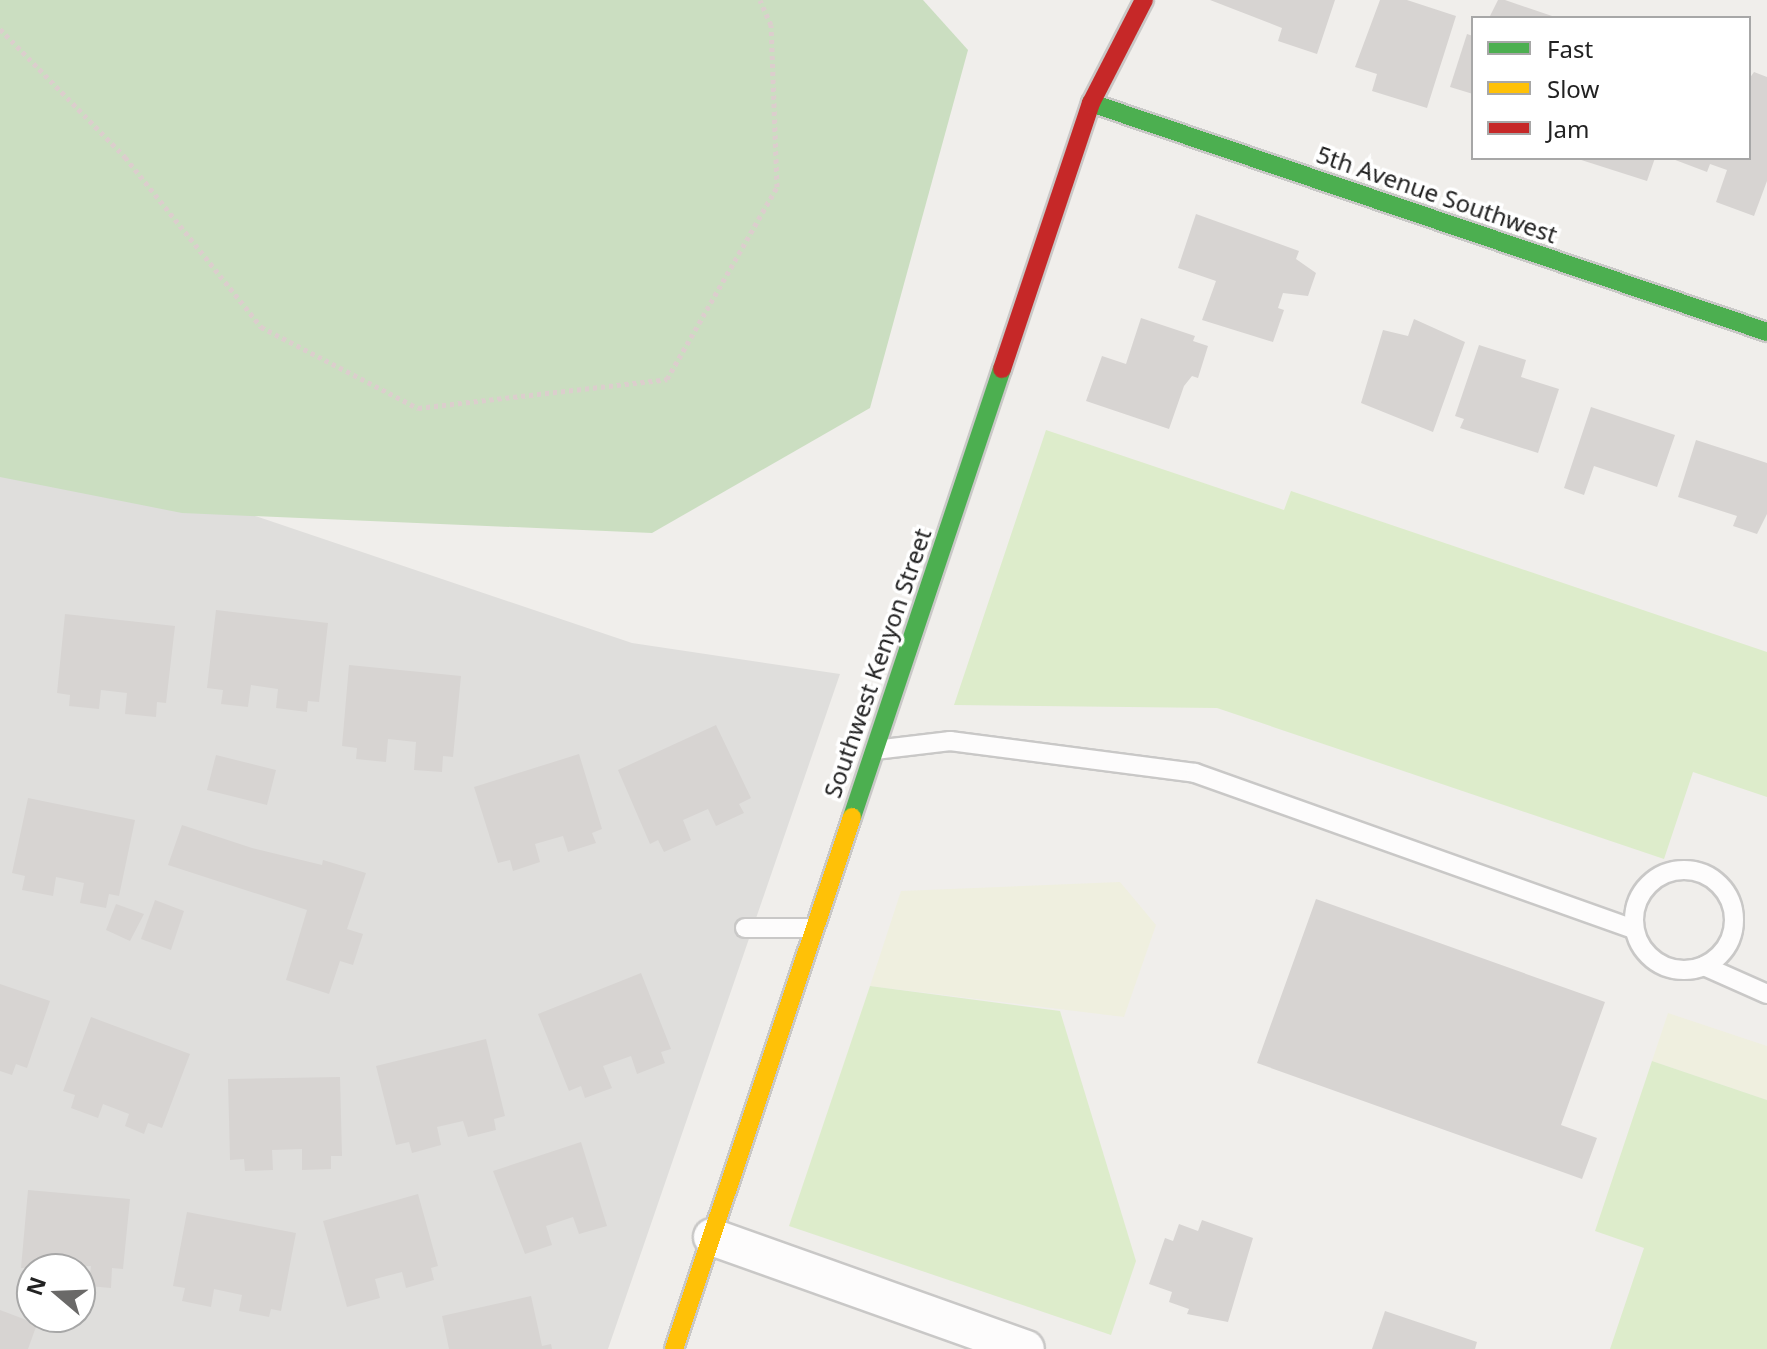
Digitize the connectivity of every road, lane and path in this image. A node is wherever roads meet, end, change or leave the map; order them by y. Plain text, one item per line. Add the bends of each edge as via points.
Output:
1 (760, 0) edge
2 (1144, 0) edge
3 (0, 29) edge
4 (1091, 103) junction
5 (1767, 332) edge
6 (872, 750) junction
7 (745, 928) dead end
8 (813, 928) junction
9 (1634, 929) junction
10 (1704, 966) junction
11 (1767, 994) edge
12 (712, 1237) junction
13 (674, 1349) edge
14 (1026, 1349) edge

1 - 3 path via 771,25 777,187 667,379 418,408 261,327 125,157
2 - 4 street, Southwest Kenyon Street
4 - 5 street, 5th Avenue Southwest
4 - 6 street, Southwest Kenyon Street
6 - 8 street, Southwest Kenyon Street
6 - 9 lane via 950,741 1195,773
7 - 8 lane
8 - 12 street, Southwest Kenyon Street
9 - 10 lane via 1639,944 1661,965 1675,970
9 - 10 lane via 1639,895 1651,882 1682,869 1715,880 1733,909 1734,926 1730,942
10 - 11 lane
12 - 13 street, Southwest Kenyon Street
12 - 14 street

